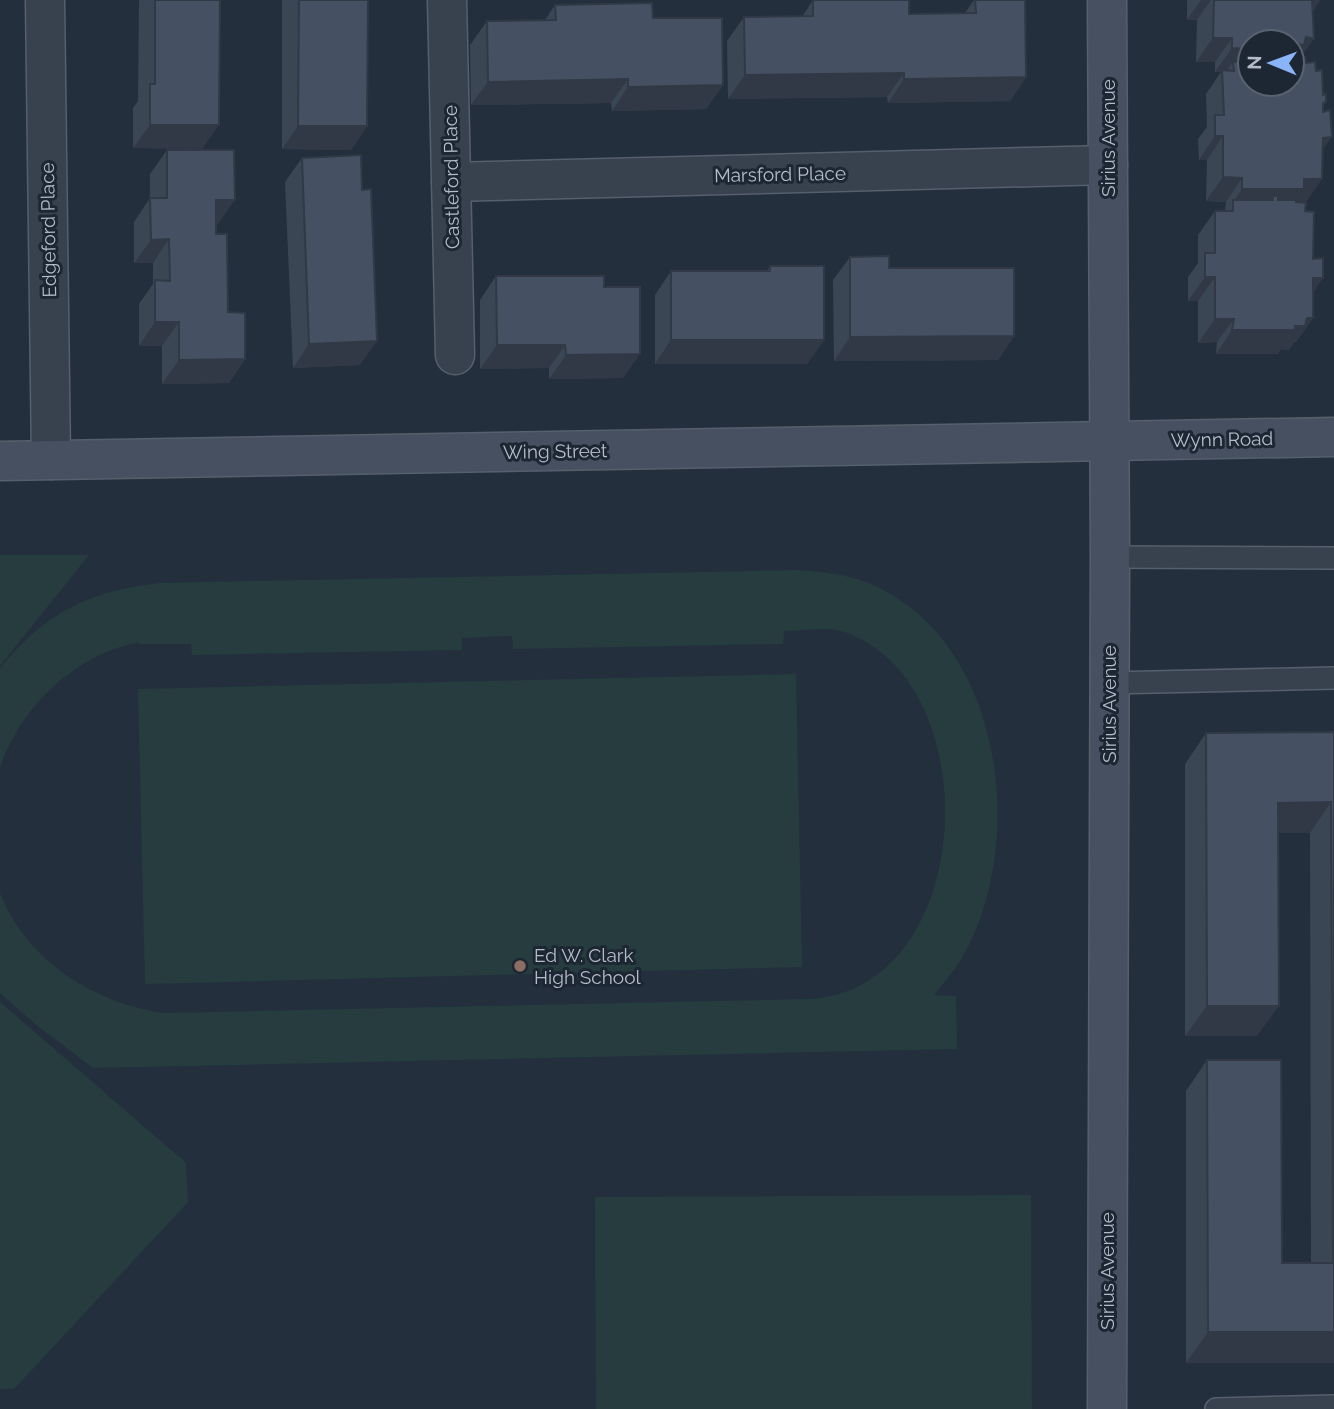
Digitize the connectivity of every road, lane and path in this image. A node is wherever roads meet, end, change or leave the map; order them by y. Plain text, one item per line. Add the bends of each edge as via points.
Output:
1 (45, 0) edge
2 (447, 0) edge
3 (1107, 0) edge
4 (1108, 166) junction
5 (451, 182) junction
6 (455, 355) dead end
7 (1334, 438) edge
8 (1110, 441) junction
9 (51, 460) junction
10 (0, 461) edge
11 (1110, 557) junction
12 (1334, 558) edge
13 (1334, 678) edge
14 (1109, 683) junction
15 (1334, 1406) edge
16 (1107, 1409) edge
17 (1216, 1409) edge

1 - 9 street, Edgeford Place
2 - 5 street, Castleford Place
3 - 4 street, Sirius Avenue
4 - 5 street, Marsford Place
4 - 8 street, Sirius Avenue
5 - 6 street, Castleford Place
7 - 8 street, Wynn Road
8 - 9 street, Wing Street
8 - 11 street, Sirius Avenue
9 - 10 street, Wing Street
11 - 12 lane
11 - 14 street, Sirius Avenue
13 - 14 lane
14 - 16 street, Sirius Avenue
15 - 17 lane

